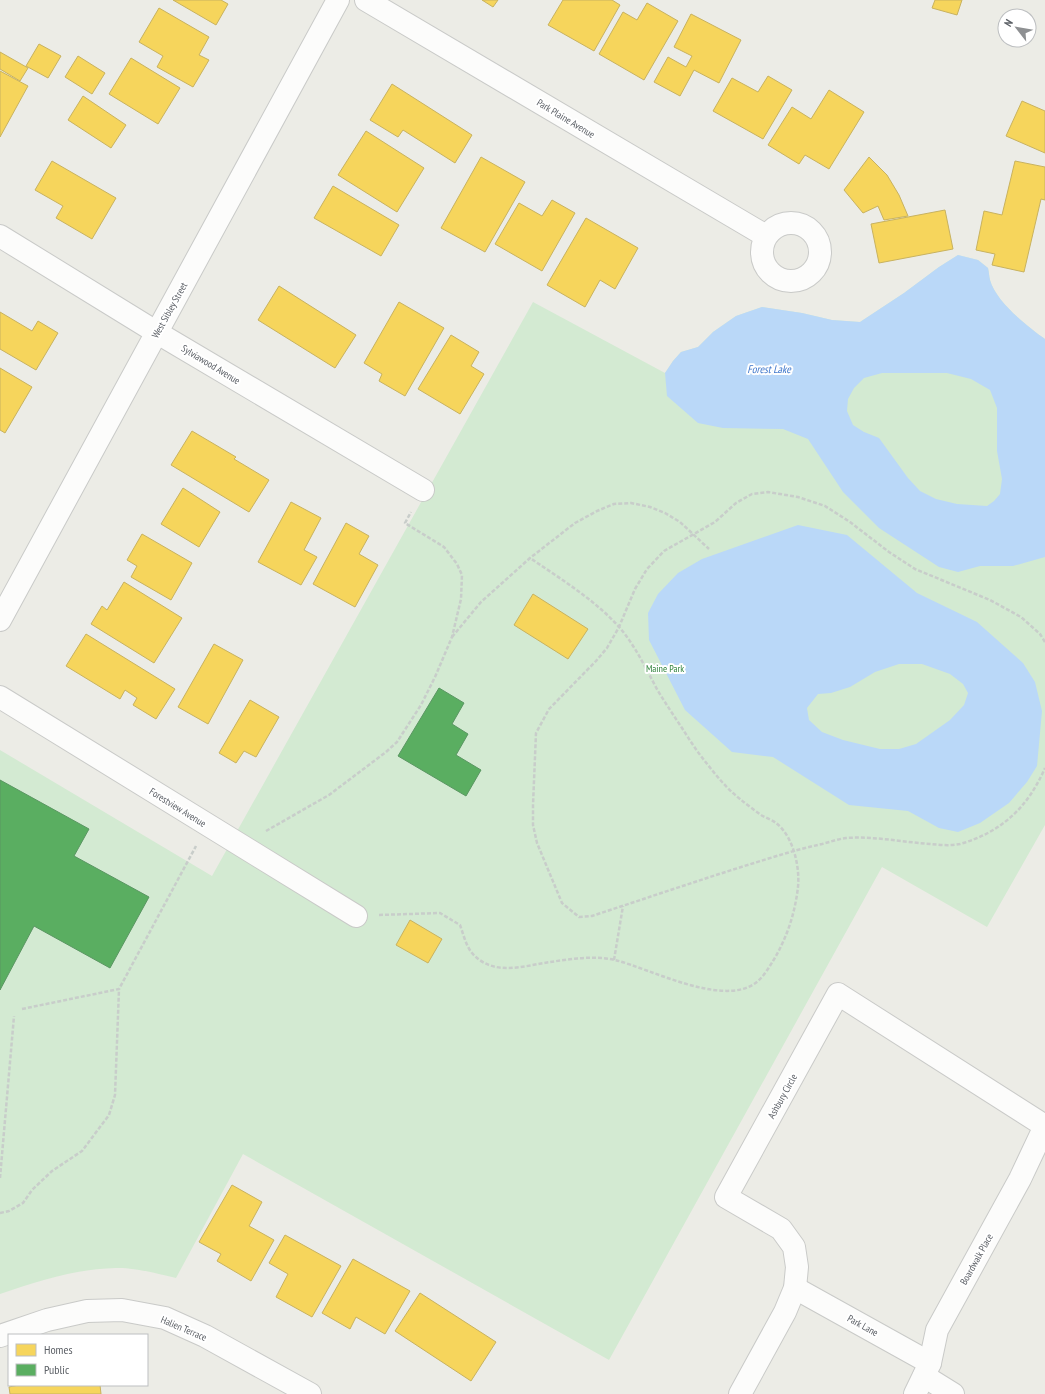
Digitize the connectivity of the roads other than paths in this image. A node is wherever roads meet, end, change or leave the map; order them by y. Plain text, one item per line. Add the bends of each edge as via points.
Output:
1 (338, 0) edge
2 (366, 0) edge
3 (0, 236) edge
4 (766, 236) dead end
5 (156, 332) junction
6 (423, 490) road end
7 (0, 620) edge
8 (0, 697) edge
9 (356, 916) road end
10 (1045, 1126) edge
11 (795, 1288) junction
12 (0, 1336) edge
13 (923, 1378) edge
14 (310, 1394) edge
15 (740, 1394) edge
16 (953, 1394) edge

1 - 5 street, West Sibley Street
2 - 4 street, Park Plaine Avenue
3 - 5 street, Sylviawood Avenue
5 - 6 street, Sylviawood Avenue
5 - 7 street, West Sibley Street
8 - 9 street, Forestview Avenue
10 - 11 street, Ashbury Circle via 838,994 726,1197 781,1229 794,1247 797,1267
10 - 13 street, Boardwalk Place via 1020,1179 937,1330
11 - 13 street, Park Lane
11 - 15 street, Ashbury Circle via 785,1312
12 - 14 street, Halien Terrace via 47,1320 87,1311 136,1312 165,1318 205,1336
13 - 16 street, Park Lane

